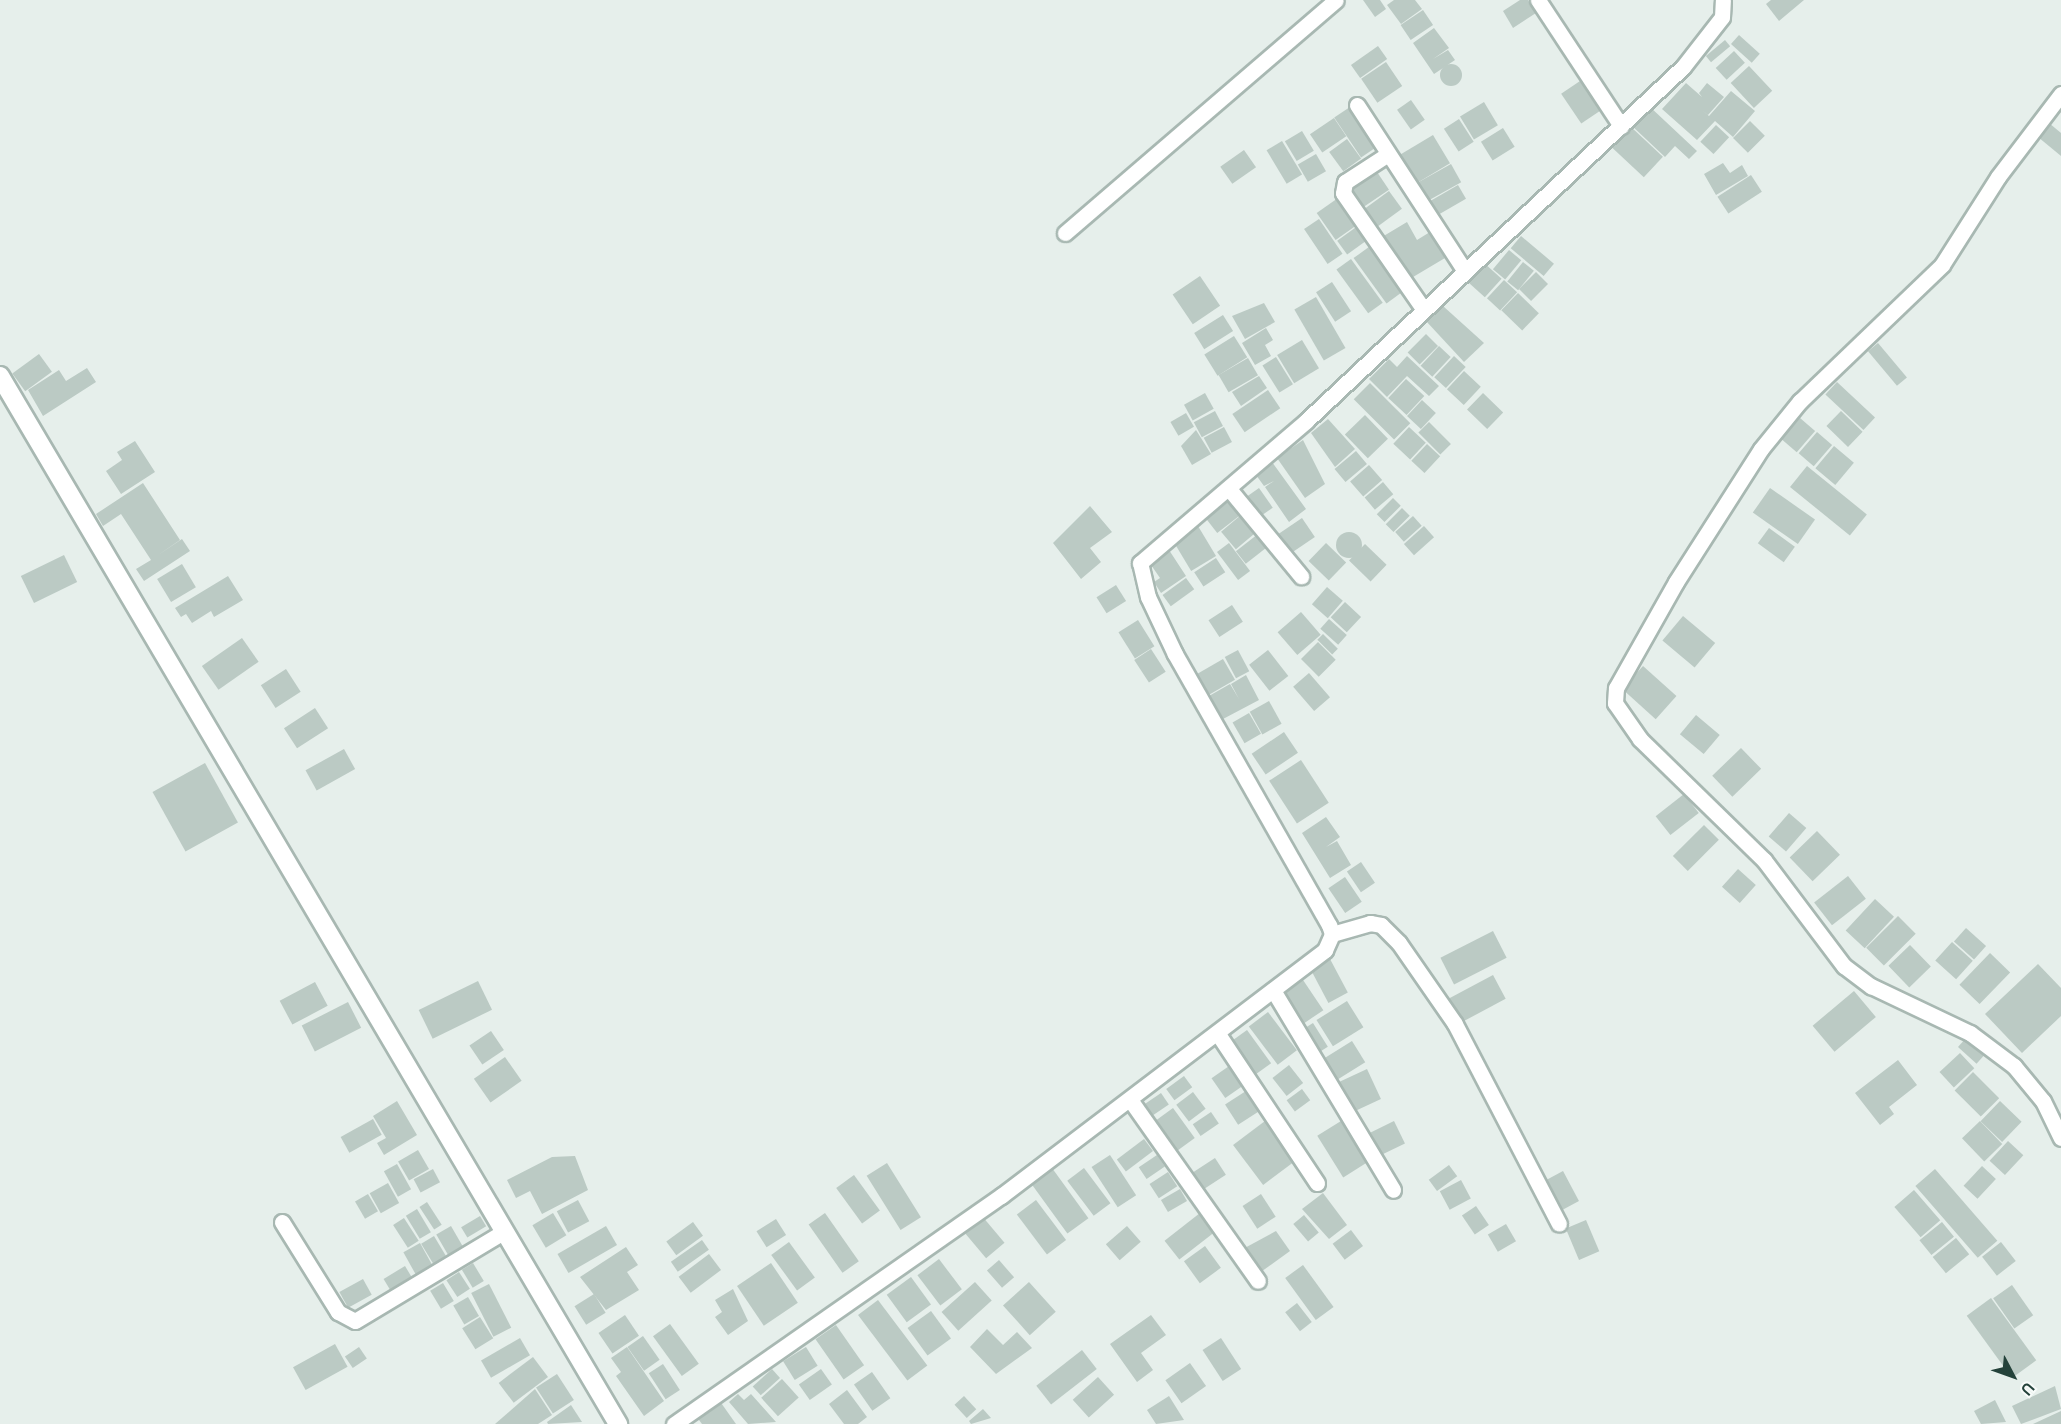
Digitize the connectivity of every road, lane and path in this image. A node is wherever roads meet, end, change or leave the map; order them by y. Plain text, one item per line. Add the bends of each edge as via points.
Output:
1 (1336, 0) edge
2 (1538, 0) edge
3 (1723, 0) edge
4 (2061, 94) edge
5 (1357, 105) dead end
6 (1621, 126) junction
7 (1388, 154) junction
8 (1065, 233) dead end
9 (1464, 268) junction
10 (1424, 310) junction
11 (0, 376) edge
12 (1230, 490) junction
13 (1301, 576) dead end
14 (1332, 934) junction
15 (1273, 990) junction
16 (1218, 1034) junction
17 (1131, 1101) junction
18 (2061, 1138) edge
19 (1317, 1183) dead end
20 (1393, 1190) dead end
21 (282, 1222) dead end
22 (1559, 1224) dead end
23 (506, 1232) junction
24 (1258, 1281) dead end
25 (612, 1422) edge
26 (674, 1424) edge

1 - 8 street
2 - 6 street
3 - 6 street via 1722,16 1709,38
4 - 18 street via 1998,177 1942,265 1800,401 1761,448 1671,591 1616,688 1614,703 1641,739 1764,860 1844,966 1871,986 1970,1033 2014,1066 2043,1101
5 - 7 street
6 - 9 street
7 - 9 street
7 - 10 street via 1345,182 1343,193
9 - 10 street
10 - 12 street
11 - 23 main road
12 - 13 street
12 - 14 street via 1140,563 1148,597
14 - 15 street via 1325,950
14 - 22 street via 1370,923 1381,925 1399,943 1455,1024
15 - 16 street
15 - 20 street
16 - 17 street
16 - 19 street
17 - 24 street
17 - 26 street
21 - 23 street via 338,1312 355,1322
23 - 25 main road

